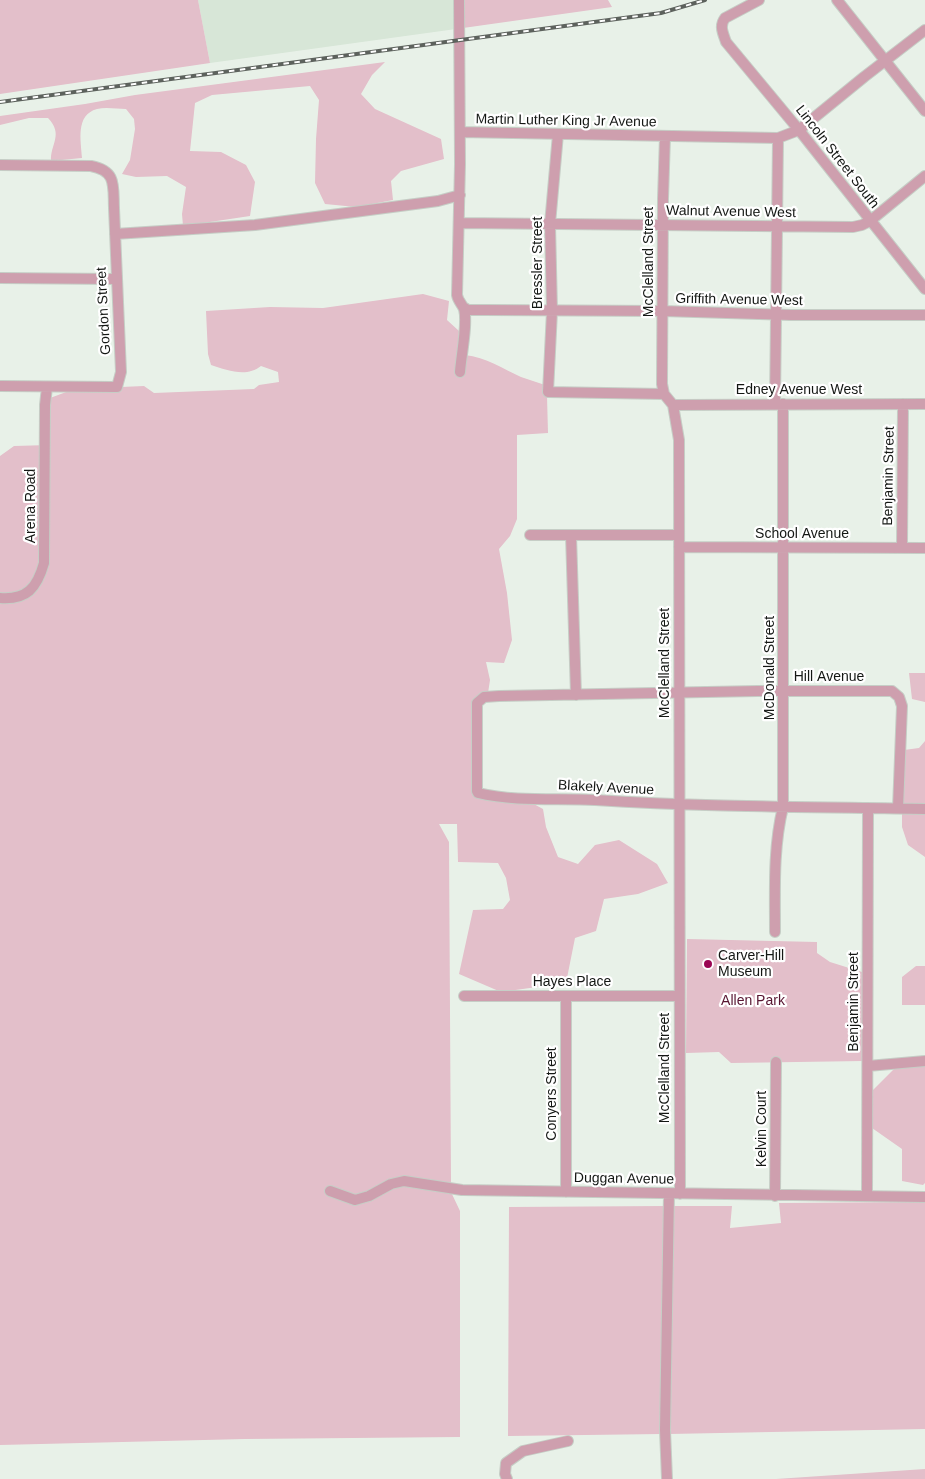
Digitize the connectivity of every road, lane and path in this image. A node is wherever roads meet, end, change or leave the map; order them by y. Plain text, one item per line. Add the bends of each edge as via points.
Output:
1 (459, 0) edge
2 (759, 0) edge
3 (837, 0) edge
4 (925, 30) edge
5 (885, 61) junction
6 (925, 111) edge
7 (799, 130) junction
8 (460, 132) junction
9 (558, 134) junction
10 (666, 136) junction
11 (778, 138) junction
12 (0, 165) edge
13 (925, 176) edge
14 (460, 196) junction
15 (870, 221) junction
16 (459, 223) junction
17 (550, 224) junction
18 (664, 225) junction
19 (777, 226) junction
20 (115, 234) junction
21 (0, 278) edge
22 (116, 279) junction
23 (925, 289) edge
24 (464, 307) junction
25 (552, 311) junction
26 (663, 312) junction
27 (776, 314) junction
28 (925, 315) edge
29 (460, 372) dead end
30 (0, 386) edge
31 (47, 386) junction
32 (664, 394) junction
33 (779, 404) junction
34 (903, 404) junction
35 (925, 404) edge
36 (673, 405) junction
37 (530, 535) dead end
38 (571, 535) junction
39 (679, 535) junction
40 (679, 547) junction
41 (784, 547) junction
42 (902, 548) junction
43 (925, 548) edge
44 (0, 598) edge
45 (784, 691) junction
46 (678, 692) junction
47 (576, 695) junction
48 (679, 805) junction
49 (783, 807) junction
50 (868, 808) junction
51 (898, 808) junction
52 (925, 809) edge
53 (775, 932) dead end
54 (464, 996) dead end
55 (566, 996) junction
56 (679, 996) junction
57 (925, 1061) edge
58 (776, 1062) dead end
59 (868, 1066) junction
60 (330, 1191) dead end
61 (566, 1192) junction
62 (669, 1194) junction
63 (680, 1194) junction
64 (775, 1196) junction
65 (867, 1196) junction
66 (925, 1197) edge
67 (568, 1441) dead end
68 (507, 1479) edge
69 (667, 1479) edge

1 - 8 street
2 - 7 street, Lincoln Street South via 725,18 721,25 726,42
3 - 5 street
4 - 5 street, Martin Luther King Jr Avenue
5 - 6 street
5 - 7 street, Martin Luther King Jr Avenue
7 - 11 street, Martin Luther King Jr Avenue
7 - 15 street, Lincoln Street South
8 - 9 street, Martin Luther King Jr Avenue
8 - 14 street, Martin Luther King Jr Avenue
9 - 10 street, Martin Luther King Jr Avenue
9 - 17 street, Bressler Street
10 - 11 street, Martin Luther King Jr Avenue
10 - 18 street, McClelland Street
11 - 19 street, McDonald Street
12 - 20 street, Gordon Street via 91,166 108,172 112,182
13 - 15 street, Walnut Avenue West
14 - 16 street, Martin Luther King Jr Avenue
14 - 20 street via 255,225
15 - 19 street, Walnut Avenue West via 853,227
15 - 23 street, Lincoln Street South
16 - 17 street, Walnut Avenue West
16 - 24 street, Martin Luther King Jr Avenue via 457,295
17 - 18 street, Walnut Avenue West
17 - 25 street, Bressler Street
18 - 19 street, Walnut Avenue West
18 - 26 street, McClelland Street
19 - 27 street, McDonald Street
20 - 22 street, Gordon Street
21 - 22 street
22 - 31 street, Gordon Street via 121,372 116,387
24 - 25 street, Griffith Avenue West via 468,310
24 - 29 street, Martin Luther King Jr Avenue
25 - 26 street, Griffith Avenue West
25 - 32 street, Bressler Street via 548,392
26 - 27 street, Griffith Avenue West
26 - 32 street, McClelland Street
27 - 28 street, Griffith Avenue West
27 - 33 street, McDonald Street
30 - 31 street
31 - 44 street, Arena Road via 44,563 38,580 28,593 16,598
32 - 36 street
33 - 34 street, Edney Avenue West
33 - 36 street, Edney Avenue West
33 - 41 street, McDonald Street
34 - 35 street, Edney Avenue West
34 - 42 street, Benjamin Street
36 - 39 street, McClelland Street via 678,440
37 - 38 street
38 - 39 street
38 - 47 street
39 - 40 street, McClelland Street
40 - 41 street, School Avenue
40 - 46 street, McClelland Street
41 - 42 street, School Avenue
41 - 45 street, McDonald Street
42 - 43 street, School Avenue
45 - 46 street, Hill Avenue
45 - 49 street, McDonald Street
45 - 51 street, Hill Avenue via 889,691 899,697 902,706
46 - 47 street, Hill Avenue
46 - 48 street, McClelland Street
47 - 48 street, Blakely Avenue via 484,697 479,700 476,705 476,792 521,798
48 - 49 street, Blakely Avenue
48 - 56 street, McClelland Street
49 - 50 street, Blakely Avenue
49 - 53 street, McDonald Street via 775,854
50 - 51 street, Blakely Avenue
50 - 59 street, Benjamin Street
51 - 52 street, Blakely Avenue
54 - 55 street, Hayes Place
55 - 56 street, Hayes Place
55 - 61 street, Conyers Street
56 - 63 street, McClelland Street
57 - 59 street
58 - 64 street, Kelvin Court
59 - 65 street, Benjamin Street
60 - 61 street, Duggan Avenue via 355,1200 404,1181 462,1190
61 - 62 street, Duggan Avenue
62 - 63 street, Duggan Avenue
62 - 69 street
63 - 64 street, Duggan Avenue
64 - 65 street, Duggan Avenue
65 - 66 street, Duggan Avenue
67 - 68 street via 523,1451 506,1463

